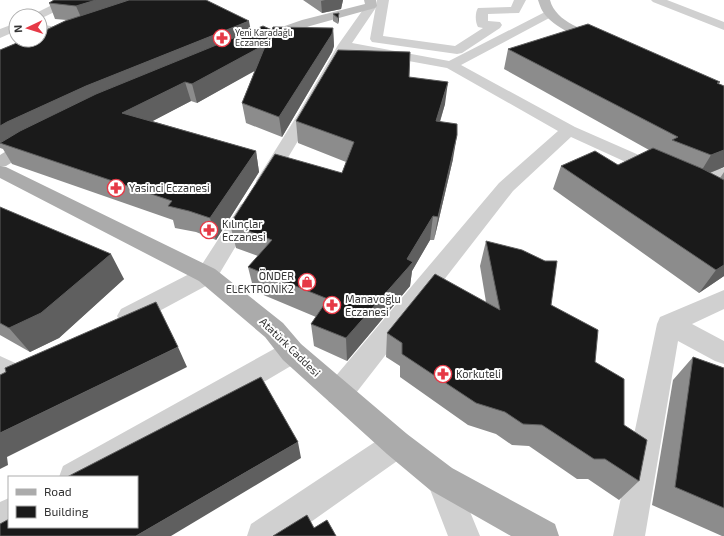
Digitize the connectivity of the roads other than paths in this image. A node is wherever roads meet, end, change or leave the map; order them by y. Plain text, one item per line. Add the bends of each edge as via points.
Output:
1 (71, 0) edge
2 (520, 0) edge
3 (544, 0) edge
4 (657, 0) edge
5 (375, 2) edge
6 (48, 11) edge
7 (549, 14) junction
8 (89, 25) edge
9 (724, 26) edge
10 (48, 29) edge
11 (67, 33) junction
12 (48, 42) edge
13 (248, 45) edge
14 (344, 45) junction
15 (616, 47) edge
16 (451, 65) junction
17 (569, 130) junction
18 (43, 136) edge
19 (0, 162) edge
20 (0, 171) edge
21 (724, 173) edge
22 (207, 275) junction
23 (724, 299) edge
24 (669, 324) junction
25 (111, 325) edge
26 (292, 352) junction
27 (724, 353) edge
28 (339, 393) junction
29 (397, 444) junction
30 (76, 476) edge
31 (440, 479) junction
32 (263, 536) edge
33 (464, 536) edge
34 (543, 536) edge
35 (629, 536) edge

1 - 6 street
2 - 5 street via 514,11 482,10 482,24 496,25 457,50 376,39
3 - 7 main road
4 - 9 street
5 - 13 main road via 276,33
5 - 14 street
7 - 15 main road via 558,21
7 - 16 street
8 - 11 street
10 - 11 street
11 - 12 street
14 - 16 street
14 - 22 street via 306,114
16 - 17 street
17 - 21 street via 690,184
17 - 28 street via 506,187
18 - 19 main road
20 - 22 main road, Atatürk Caddesi
22 - 25 street
22 - 26 main road, Atatürk Caddesi via 274,330
23 - 24 street
24 - 27 street
24 - 35 street
26 - 28 main road, Atatürk Caddesi
26 - 30 street
28 - 29 main road, Atatürk Caddesi
29 - 31 main road, Atatürk Caddesi
29 - 32 street
31 - 33 street
31 - 34 main road, Atatürk Caddesi

